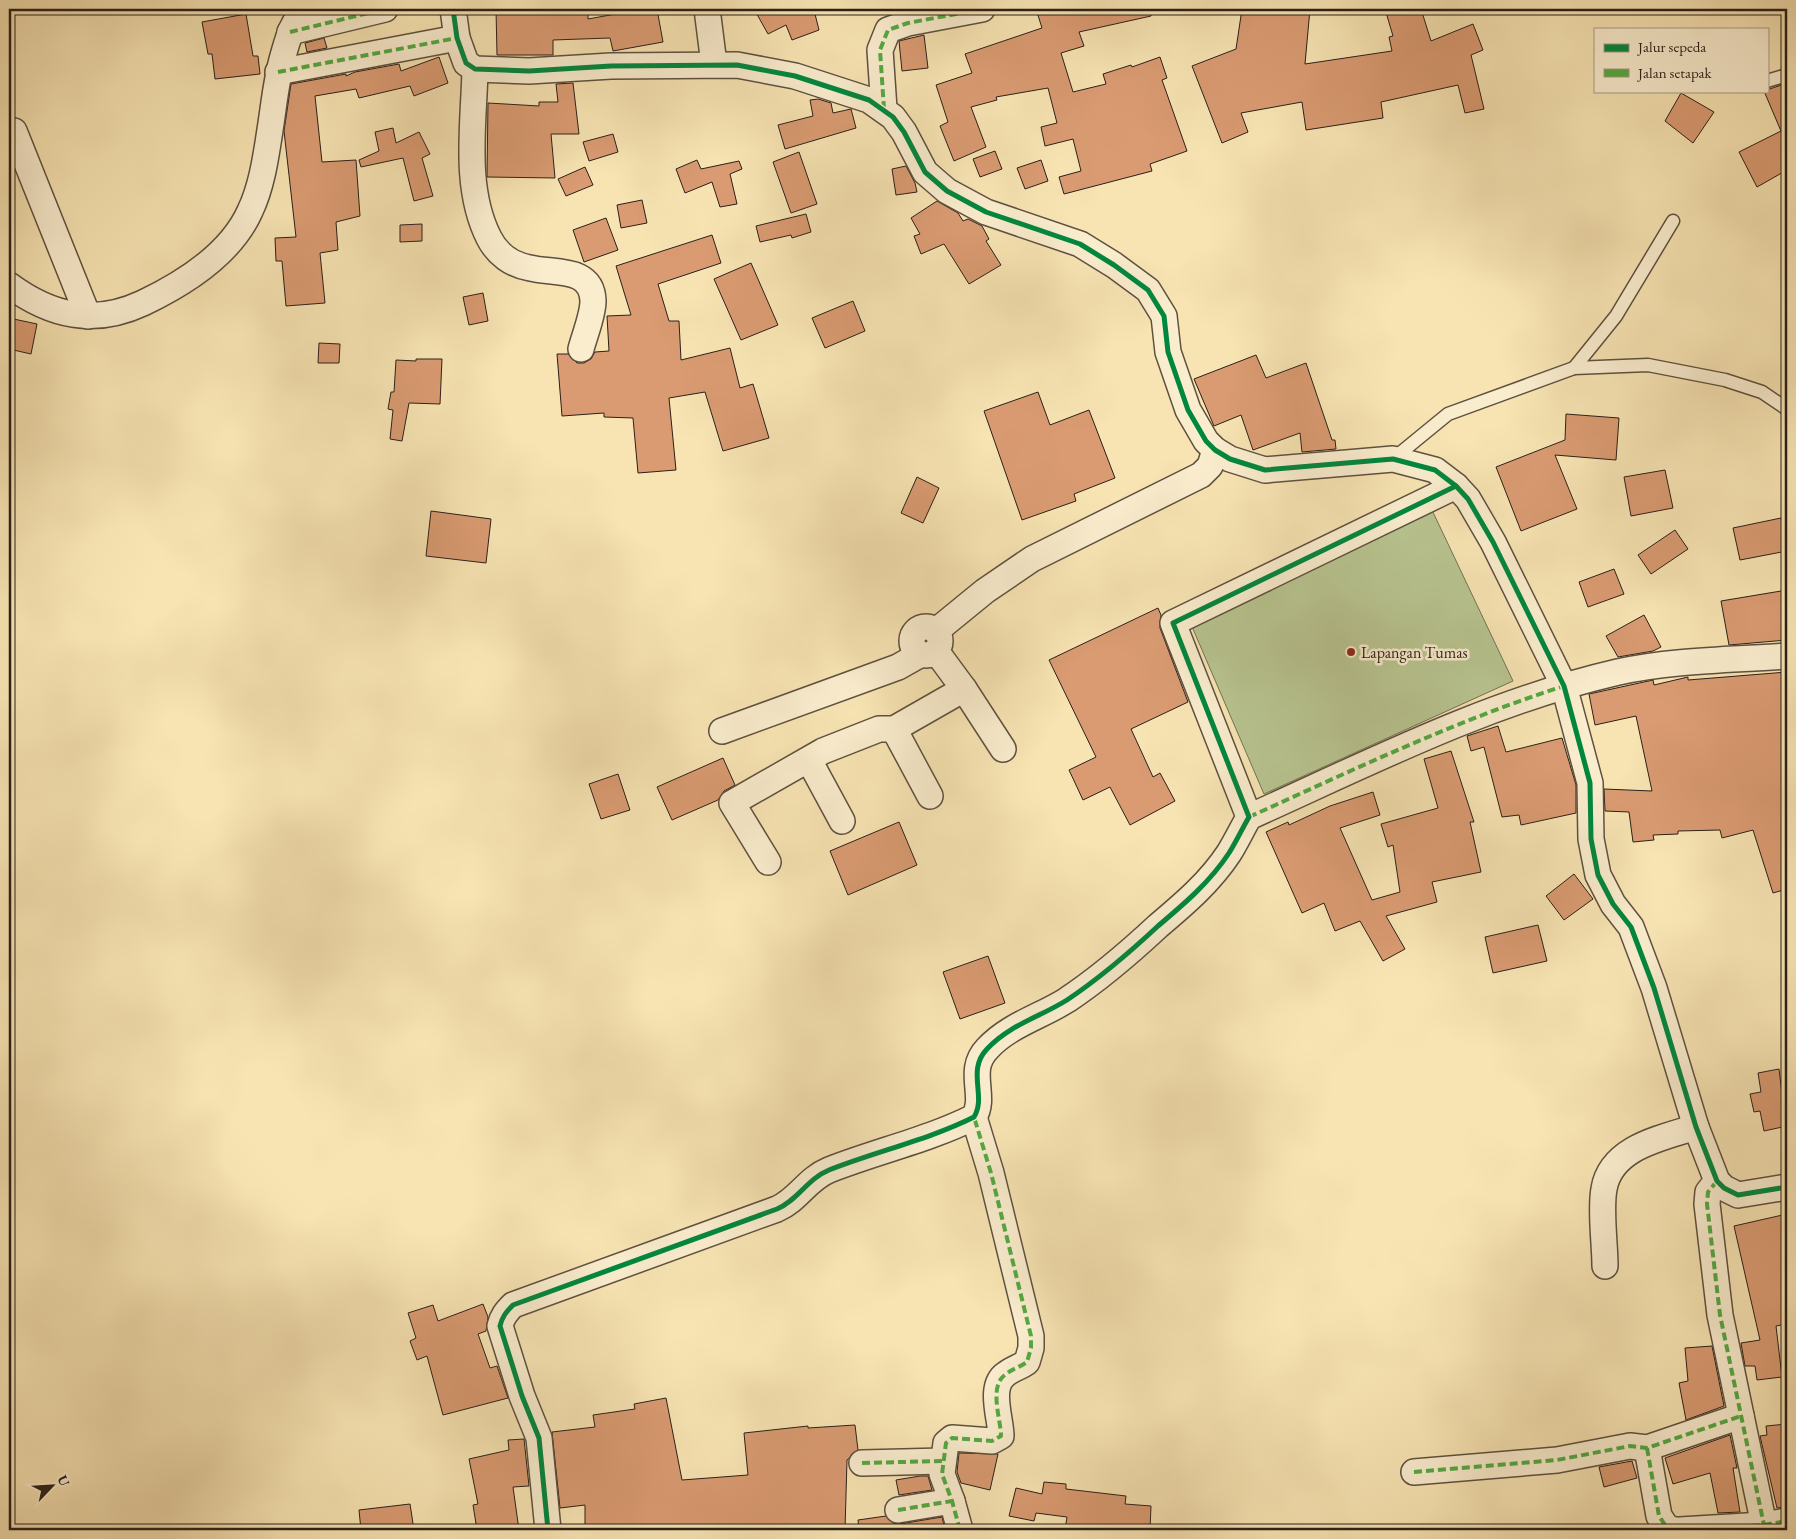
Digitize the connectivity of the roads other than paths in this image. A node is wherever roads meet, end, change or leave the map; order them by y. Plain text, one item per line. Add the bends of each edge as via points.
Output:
1 (306, 9) edge
2 (385, 9) edge
3 (453, 9) edge
4 (707, 9) edge
5 (982, 9) edge
6 (290, 32) junction
7 (457, 38) junction
8 (714, 64) junction
9 (475, 69) junction
10 (278, 72) junction
11 (1787, 75) edge
12 (1768, 81) edge
13 (884, 109) junction
14 (14, 131) dead end
15 (1673, 221) dead end
16 (9, 285) edge
17 (88, 316) junction
18 (581, 349) dead end
19 (1574, 368) junction
20 (1787, 409) edge
21 (1215, 450) junction
22 (1393, 459) junction
23 (1456, 486) junction
24 (931, 645) junction
25 (1787, 656) edge
26 (1564, 686) junction
27 (964, 689) junction
28 (894, 729) junction
29 (722, 731) dead end
30 (1003, 749) dead end
31 (809, 760) junction
32 (930, 796) dead end
33 (1249, 817) junction
34 (842, 822) dead end
35 (768, 862) dead end
36 (974, 1116) junction
37 (1696, 1127) junction
38 (1717, 1180) junction
39 (1787, 1188) edge
40 (1605, 1266) dead end
41 (1741, 1416) junction
42 (1647, 1448) junction
43 (943, 1461) junction
44 (862, 1464) dead end
45 (1414, 1472) dead end
46 (952, 1501) junction
47 (898, 1510) dead end
48 (1772, 1525) edge
49 (548, 1530) edge
50 (960, 1530) edge
51 (1675, 1530) edge
52 (1680, 1530) edge

1 - 6 street
2 - 6 street
3 - 7 street
4 - 8 street
5 - 13 street via 888,30 880,50
6 - 10 street
7 - 9 street via 466,63
7 - 10 street
8 - 9 street via 528,71
8 - 13 street via 795,76 869,100
9 - 18 street via 473,171 489,238 507,260 529,268 570,272 582,277 590,288 593,301
10 - 17 street via 261,177 242,227 195,274 168,291 139,305
11 - 12 lane
13 - 21 street via 904,132 925,172 947,191 986,212 1080,244 1148,290 1164,316 1168,352 1188,410
14 - 17 street
15 - 19 lane via 1616,316
16 - 17 street via 37,304 58,312
19 - 20 lane via 1648,365 1724,380 1762,392
19 - 22 lane via 1448,414
21 - 22 street via 1230,459 1265,470
21 - 24 street via 1210,466 1201,475 1032,559 985,591
22 - 23 street via 1435,470
23 - 26 street via 1468,499 1493,542
23 - 33 street via 1173,623
24 - 27 street
24 - 29 street via 898,668
25 - 26 street via 1695,662 1620,672
26 - 33 street via 1456,724
26 - 37 street via 1590,784 1591,839 1598,875 1631,927 1654,988
27 - 28 street
27 - 30 street
28 - 31 street via 879,729 823,751
28 - 32 street
31 - 34 street
31 - 35 street via 732,803
33 - 36 street via 1229,853 1210,878 1115,965 1056,1006 1002,1035 986,1050 978,1062 978,1102
36 - 43 street via 992,1173 1031,1336 1031,1348 1027,1362 1006,1374 999,1384 995,1400 1001,1420 1001,1436 992,1441 952,1438 946,1443
36 - 49 street via 891,1150 820,1174 793,1200 777,1209 513,1305 502,1318 500,1326 539,1438
37 - 38 street
37 - 40 street via 1639,1147 1610,1170 1604,1190
38 - 39 street via 1738,1195
38 - 41 street via 1708,1192 1707,1204 1720,1314
41 - 42 street
41 - 48 street
42 - 45 street via 1630,1446 1557,1460
42 - 51 street via 1659,1516 1667,1528
43 - 44 street
43 - 46 street via 942,1474
46 - 47 street
46 - 50 street
48 - 52 street

